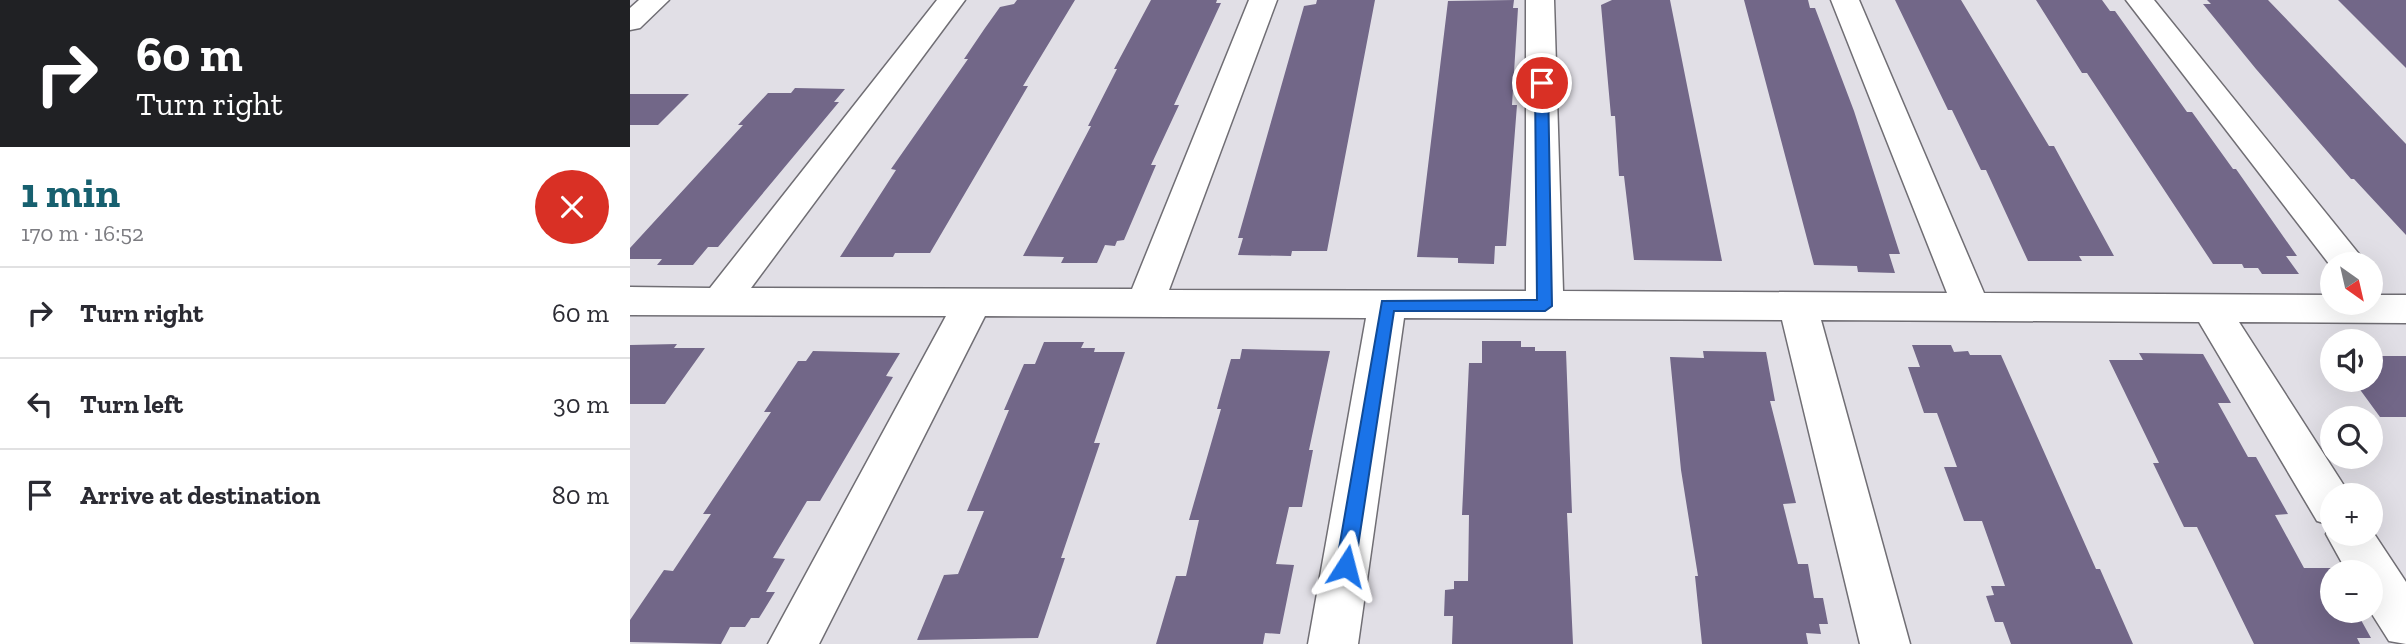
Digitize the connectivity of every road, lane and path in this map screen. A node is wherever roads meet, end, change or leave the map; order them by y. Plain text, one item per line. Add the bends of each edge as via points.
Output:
1 (654, 0) edge
2 (951, 0) edge
3 (1264, 0) edge
4 (1541, 0) edge
5 (1845, 0) edge
6 (2140, 0) edge
7 (630, 22) edge
8 (2340, 252) edge
9 (630, 301) edge
10 (720, 302) junction
11 (972, 304) junction
12 (1145, 304) junction
13 (2387, 304) edge
14 (1387, 305) junction
15 (1545, 306) junction
16 (1798, 307) junction
17 (1970, 307) junction
18 (2210, 308) junction
19 (2320, 486) edge
20 (2357, 546) edge
21 (2406, 625) edge
22 (793, 644) edge
23 (1333, 644) edge
24 (1885, 644) edge

1 - 7 street
2 - 10 street
3 - 12 street
4 - 15 street
5 - 17 street
6 - 8 street
9 - 10 street
10 - 11 street
11 - 12 street
11 - 22 street
12 - 14 street
13 - 18 street
14 - 15 street
14 - 23 street
15 - 16 street
16 - 17 street
16 - 24 street
17 - 18 street
18 - 19 street
20 - 21 street

